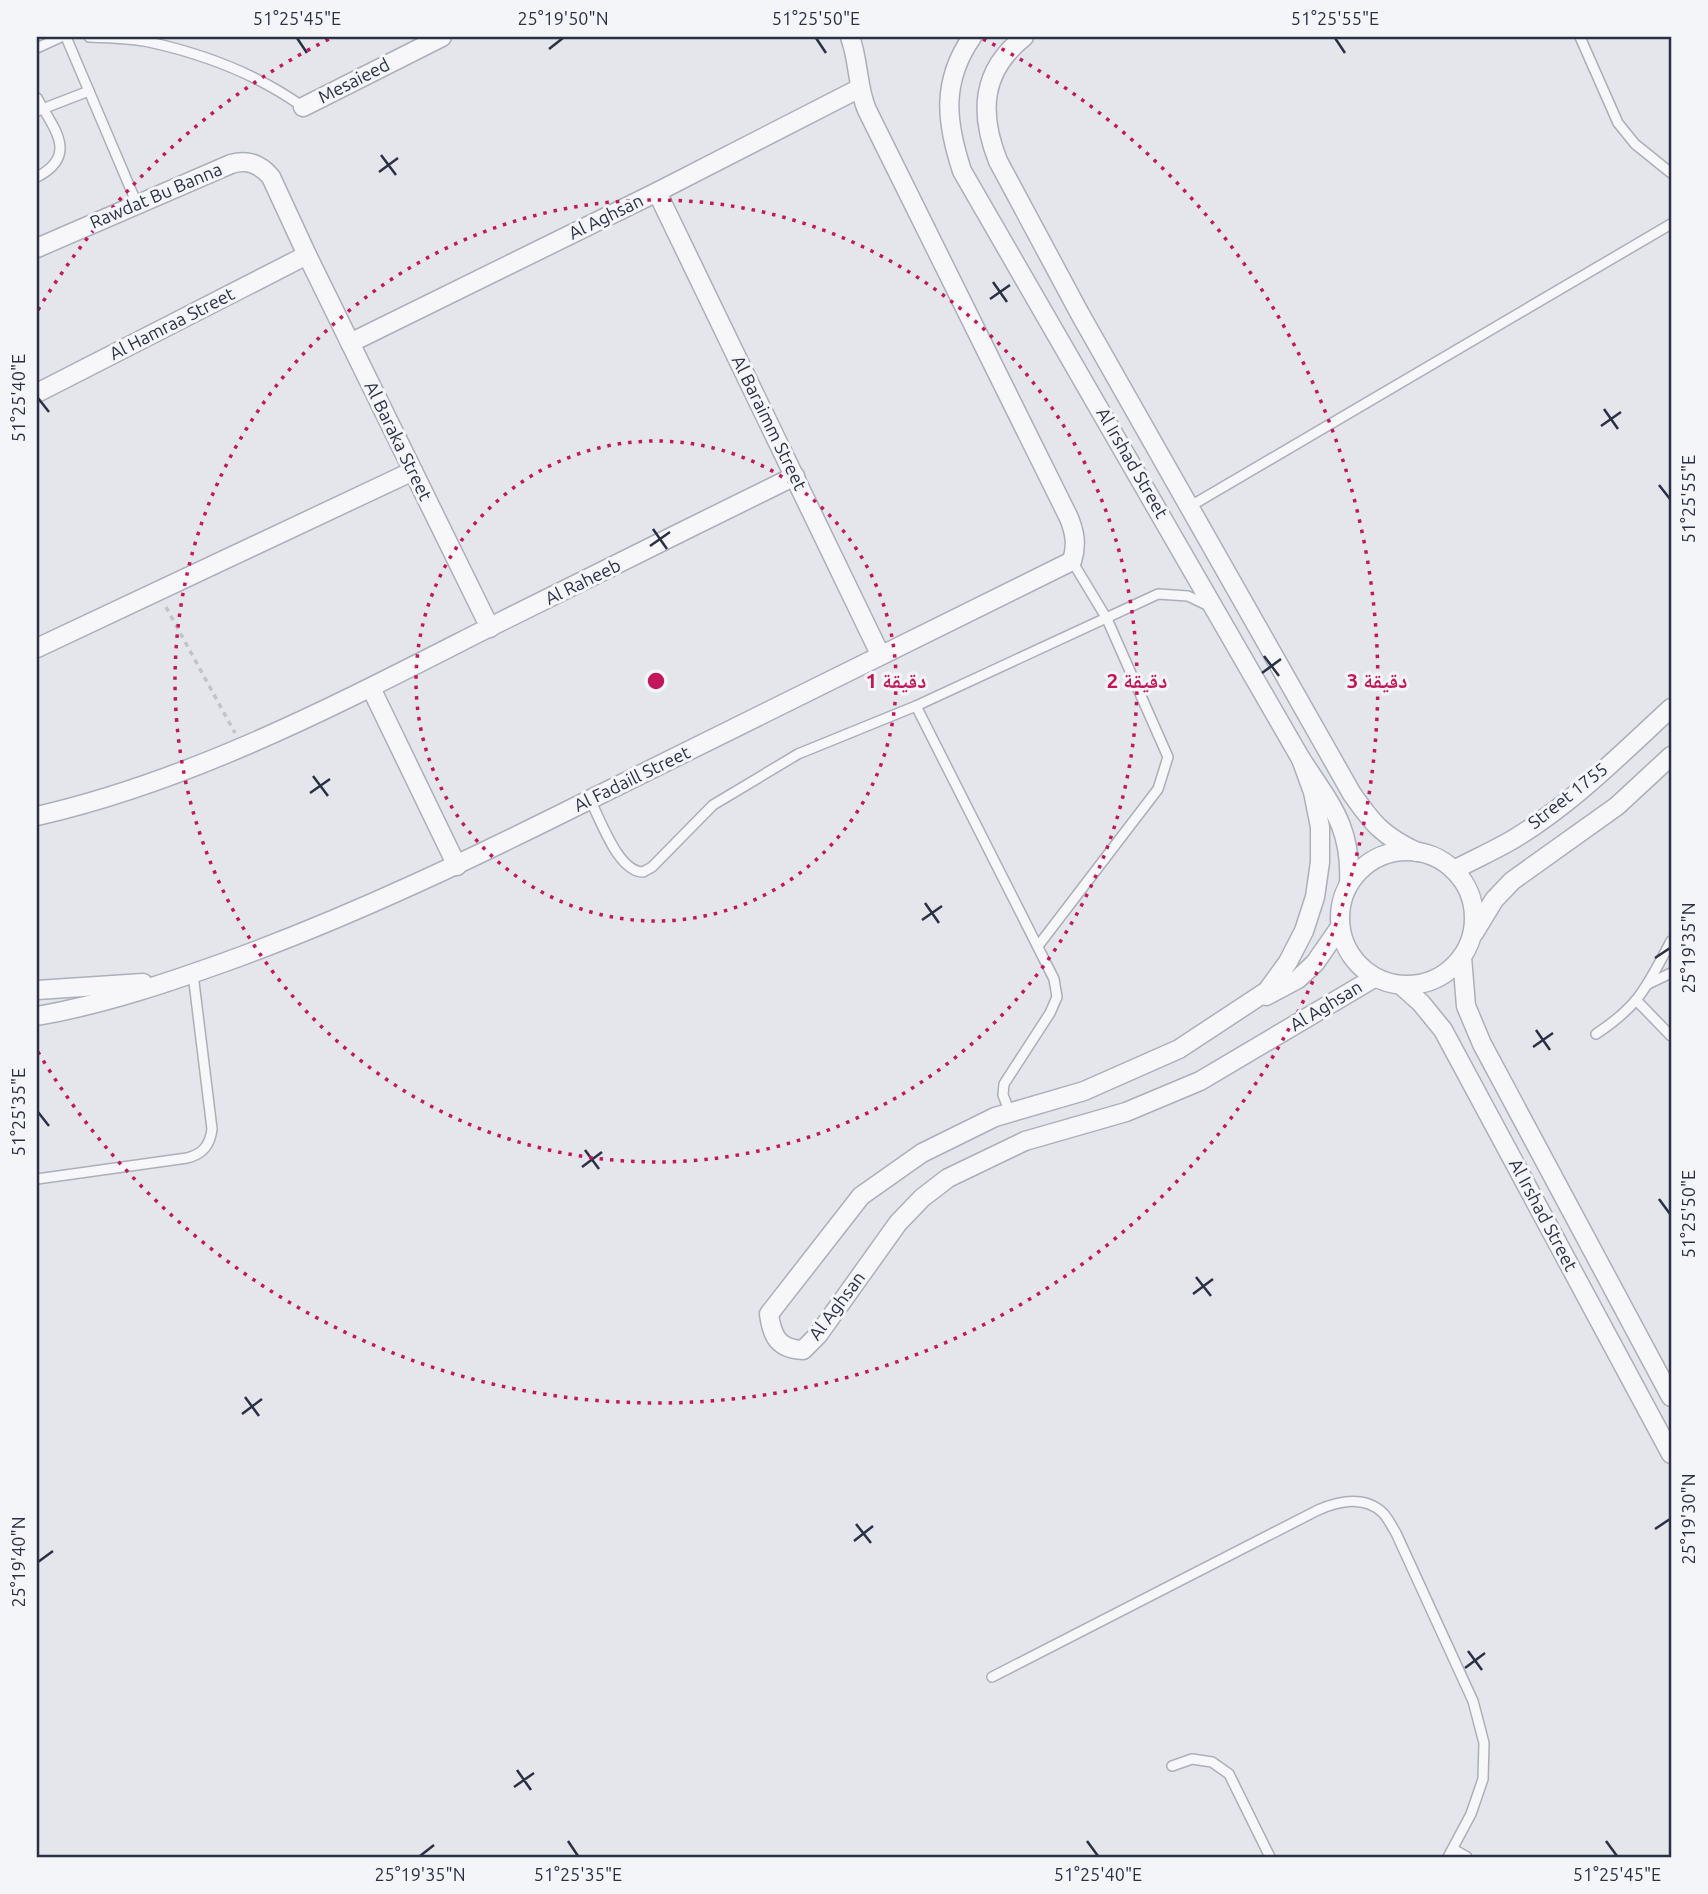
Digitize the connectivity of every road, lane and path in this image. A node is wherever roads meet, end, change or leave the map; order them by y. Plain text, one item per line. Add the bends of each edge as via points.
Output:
1 (63, 37) edge
2 (89, 37) edge
3 (442, 37) edge
4 (850, 37) edge
5 (972, 37) edge
6 (1024, 37) edge
7 (1580, 37) edge
8 (37, 48) edge
9 (860, 88) junction
10 (89, 91) junction
11 (37, 98) edge
12 (303, 107) joint
13 (40, 110) edge
14 (1671, 173) edge
15 (37, 177) edge
16 (657, 192) junction
17 (137, 204) junction
18 (1671, 224) edge
19 (37, 248) edge
20 (307, 255) junction
21 (351, 344) junction
22 (37, 393) edge
23 (413, 471) junction
24 (795, 476) junction
25 (1189, 507) junction
26 (1074, 555) junction
27 (158, 593) junction
28 (1216, 609) junction
29 (1107, 619) junction
30 (490, 628) junction
31 (37, 648) edge
32 (880, 654) junction
33 (371, 688) junction
34 (916, 706) junction
35 (1671, 708) edge
36 (243, 747) junction
37 (1671, 756) edge
38 (1301, 759) junction
39 (590, 800) junction
40 (37, 816) edge
41 (1417, 852) junction
42 (457, 866) junction
43 (1454, 870) junction
44 (1349, 884) junction
45 (1340, 927) junction
46 (1472, 936) junction
47 (1671, 941) edge
48 (1038, 946) junction
49 (1462, 957) junction
50 (1671, 973) edge
51 (192, 974) junction
52 (1374, 978) junction
53 (171, 981) junction
54 (1648, 984) junction
55 (1402, 986) junction
56 (37, 990) edge
57 (1637, 1001) junction
58 (1238, 1011) junction
59 (37, 1016) edge
60 (1596, 1034) dead end
61 (1671, 1036) edge
62 (1010, 1113) junction
63 (37, 1179) edge
64 (1671, 1397) edge
65 (1671, 1454) edge
66 (992, 1677) dead end
67 (1172, 1766) dead end
68 (1450, 1853) edge
69 (1270, 1857) edge
70 (1467, 1857) edge

1 - 8 lane
1 - 10 lane
2 - 12 lane via 147,42 234,67
3 - 12 street, Mesaieed
4 - 9 street
5 - 28 street, Al Irshad Street via 949,93 948,118 962,171
6 - 25 street, Al Irshad Street via 992,78 985,117 990,141 1073,302
7 - 14 lane via 1618,123 1635,144
9 - 16 street, Al Aghsan
9 - 26 street via 1069,517
10 - 13 lane
10 - 17 lane
11 - 13 lane
13 - 15 lane via 61,143 61,156 54,167
16 - 21 street, Al Aghsan
16 - 24 street, Al Baraimm Street
17 - 19 street, Rawdat Bu Banna
17 - 20 street, Rawdat Bu Banna via 231,163 253,163 271,177
18 - 25 lane
20 - 21 street, Al Baraka Street
20 - 22 street, Al Hamraa Street
21 - 23 street, Al Baraka Street
23 - 27 street
23 - 30 street, Al Baraka Street
24 - 30 street, Al Raheeb
24 - 32 street, Al Baraimm Street
25 - 41 street, Al Irshad Street via 1352,794 1393,841
26 - 29 lane
26 - 32 street, Al Fadaill Street
27 - 31 street
27 - 36 path
28 - 29 lane via 1188,596 1158,594
28 - 38 street, Al Irshad Street
29 - 34 lane
29 - 48 lane via 1168,757 1158,789
30 - 33 street, Al Raheeb
32 - 39 street, Al Fadaill Street
33 - 36 street, Al Raheeb
33 - 42 street
34 - 39 lane via 798,754 713,805 643,872 628,868 620,859
34 - 48 lane
35 - 43 street, Street 1755 via 1556,808 1512,839
36 - 40 street, Al Raheeb via 130,789
37 - 46 street, Street 1755 via 1617,806 1512,881
38 - 44 street, Al Irshad Street via 1345,833
38 - 58 street, Al Aghsan via 1320,827 1315,897 1288,962 1267,991
39 - 42 street, Al Fadaill Street
41 - 43 street
41 - 44 street via 1378,858
42 - 51 street, Al Fadaill Street via 323,926
43 - 46 street via 1469,894
44 - 45 street via 1341,905
45 - 52 street via 1349,953
45 - 58 street, Al Aghsan via 1298,979
46 - 49 street
47 - 54 lane
48 - 62 lane via 1057,997 1004,1084
49 - 55 street via 1436,979
49 - 64 street, Al Irshad Street via 1466,1006 1482,1044
50 - 54 lane
51 - 53 street, Al Fadaill Street
51 - 63 lane via 212,1129 205,1148 187,1158
52 - 55 street
52 - 62 street, Al Aghsan via 1200,1081 1125,1112 1025,1141 948,1178 898,1223 803,1350 784,1345 772,1333 769,1314 861,1196 922,1153
53 - 56 street, Al Fadaill Street
53 - 59 street, Al Fadaill Street
54 - 57 lane
55 - 65 street, Al Irshad Street via 1443,1030
57 - 60 lane
57 - 61 lane
58 - 62 street, Al Aghsan via 1179,1049 1096,1086
66 - 68 lane via 1318,1510 1340,1501 1363,1502 1383,1514 1396,1533 1473,1701 1484,1743 1483,1779
67 - 69 lane via 1192,1759 1212,1762 1229,1774
68 - 70 lane

